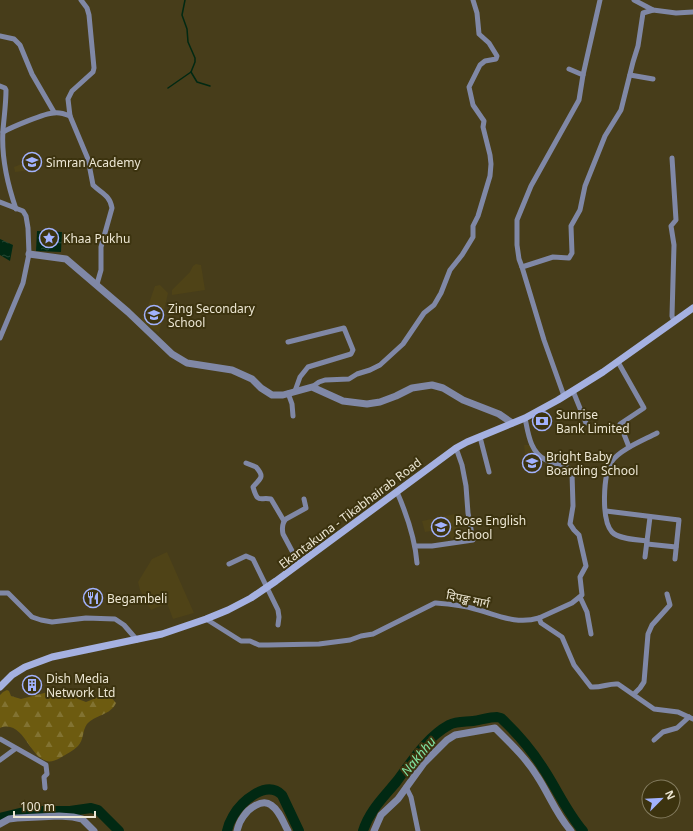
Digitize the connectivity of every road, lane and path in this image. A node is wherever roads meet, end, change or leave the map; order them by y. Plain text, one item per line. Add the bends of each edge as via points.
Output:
1 (82, 0) edge
2 (473, 0) edge
3 (600, 0) edge
4 (634, 0) edge
5 (652, 10) junction
6 (693, 12) edge
7 (0, 36) edge
8 (568, 69) dead end
9 (583, 75) junction
10 (630, 75) junction
11 (653, 79) dead end
12 (2, 87) edge
13 (54, 112) junction
14 (70, 116) junction
15 (2, 132) junction
16 (672, 158) dead end
17 (0, 202) edge
18 (16, 208) junction
19 (29, 254) junction
20 (522, 267) junction
21 (97, 284) junction
22 (693, 308) edge
23 (685, 313) junction
24 (693, 316) edge
25 (674, 321) junction
26 (0, 338) edge
27 (288, 342) dead end
28 (618, 362) junction
29 (312, 387) junction
30 (572, 391) junction
31 (292, 392) junction
32 (564, 396) junction
33 (293, 416) dead end
34 (524, 418) junction
35 (586, 422) dead end
36 (512, 423) junction
37 (657, 434) dead end
38 (480, 437) junction
39 (629, 447) junction
40 (456, 448) junction
41 (246, 463) dead end
42 (489, 472) dead end
43 (397, 492) junction
44 (304, 498) dead end
45 (606, 511) junction
46 (650, 517) junction
47 (284, 521) junction
48 (647, 543) junction
49 (415, 546) junction
50 (676, 547) junction
51 (645, 557) dead end
52 (675, 559) dead end
53 (417, 563) dead end
54 (229, 564) dead end
55 (300, 564) junction
56 (267, 587) junction
57 (0, 593) edge
58 (667, 594) dead end
59 (580, 597) junction
60 (539, 618) junction
61 (206, 619) junction
62 (278, 625) dead end
63 (591, 634) dead end
64 (137, 640) junction
65 (0, 687) edge
66 (634, 694) junction
67 (691, 718) edge
68 (0, 739) edge
69 (654, 740) dead end
70 (15, 748) junction
71 (0, 760) edge
72 (406, 787) junction
73 (45, 788) dead end
74 (0, 824) edge
75 (94, 831) edge
76 (237, 831) edge
77 (288, 831) edge
78 (374, 831) edge
79 (418, 831) edge
80 (571, 831) edge

1 - 14 street via 89,15 94,68 93,72 72,91 68,99
2 - 29 street via 479,34 489,43 497,56 496,59 480,65 469,87 473,105 484,120 491,164 490,176 473,226 473,237 450,270 434,305 424,313 403,344 374,368 349,379 319,382
3 - 9 street
4 - 5 street
5 - 6 street
5 - 10 street via 643,14
7 - 13 street via 14,39 20,45 32,74
8 - 9 street
9 - 20 street via 579,100 531,186 517,220 517,245
10 - 11 street
10 - 20 street via 621,110 605,136 585,186 580,210 571,226 572,253 569,258 553,257
12 - 15 street via 6,94
13 - 14 street
13 - 15 street
14 - 21 street via 88,159 93,185 111,202 111,213 101,247 101,270
15 - 18 street via 3,162
16 - 25 street via 676,220 671,226 674,245
17 - 18 street
18 - 19 street via 23,211 26,216
19 - 21 street via 66,259
19 - 26 street via 23,282
20 - 32 street
21 - 31 street via 179,359 187,363 232,370 252,379 272,395
22 - 23 main road, Ekantakuna - Tikabhairab Road
23 - 24 street
23 - 25 main road, Ekantakuna - Tikabhairab Road
25 - 28 main road, Ekantakuna - Tikabhairab Road
27 - 31 street via 344,328 353,350 351,354 308,367
28 - 30 main road, Ekantakuna - Tikabhairab Road
28 - 39 street via 644,408 620,424
29 - 31 street
29 - 36 street via 343,401 367,404 380,402 412,388 432,385 499,414
30 - 32 main road, Ekantakuna - Tikabhairab Road
30 - 35 street
31 - 33 street
32 - 34 main road, Ekantakuna - Tikabhairab Road
34 - 36 main road, Ekantakuna - Tikabhairab Road
34 - 59 street via 530,442 540,456 570,469 572,473 570,524 579,535 586,566 580,577
36 - 38 main road, Ekantakuna - Tikabhairab Road
37 - 39 street
38 - 40 main road, Ekantakuna - Tikabhairab Road
38 - 42 street
39 - 45 street via 612,460 605,476
40 - 43 main road, Ekantakuna - Tikabhairab Road
40 - 49 street via 466,486 473,540
41 - 47 street via 256,467 261,475 260,481 253,488 258,499 271,499
43 - 49 street
43 - 55 main road, Ekantakuna - Tikabhairab Road
44 - 47 street via 306,508
45 - 46 street
45 - 48 street via 606,521 612,532 618,536
46 - 48 street
46 - 50 street via 679,520
47 - 55 street via 283,534
48 - 50 street
48 - 51 street
49 - 53 street
50 - 52 street
54 - 56 street via 249,556
55 - 56 main road, Ekantakuna - Tikabhairab Road
56 - 61 main road, Ekantakuna - Tikabhairab Road via 251,598
56 - 62 street via 278,610
57 - 64 street via 8,593 32,617 41,620 52,622 86,618 115,619
58 - 66 street via 670,605 650,628 644,682
59 - 60 street, दिपङ्ख मार्ग
59 - 63 street via 587,612
60 - 61 street, दिपङ्ख मार्ग via 519,621 475,609 435,603 373,634 350,640 319,644 268,645 241,641
60 - 66 street via 541,623 562,637 574,665 591,687 618,684
61 - 64 main road, Ekantakuna - Tikabhairab Road
64 - 65 main road, Ekantakuna - Tikabhairab Road via 52,657 25,667
66 - 67 street via 654,709 678,712
67 - 69 street via 677,728 663,732
68 - 70 street
70 - 71 street
70 - 73 street via 46,765
72 - 78 street via 398,799 381,815
72 - 79 street
72 - 80 street via 424,762 447,740 455,735 495,728 527,761 557,813
74 - 75 street via 17,818 65,816 82,819
76 - 77 street via 242,817 253,807 265,802 278,812

